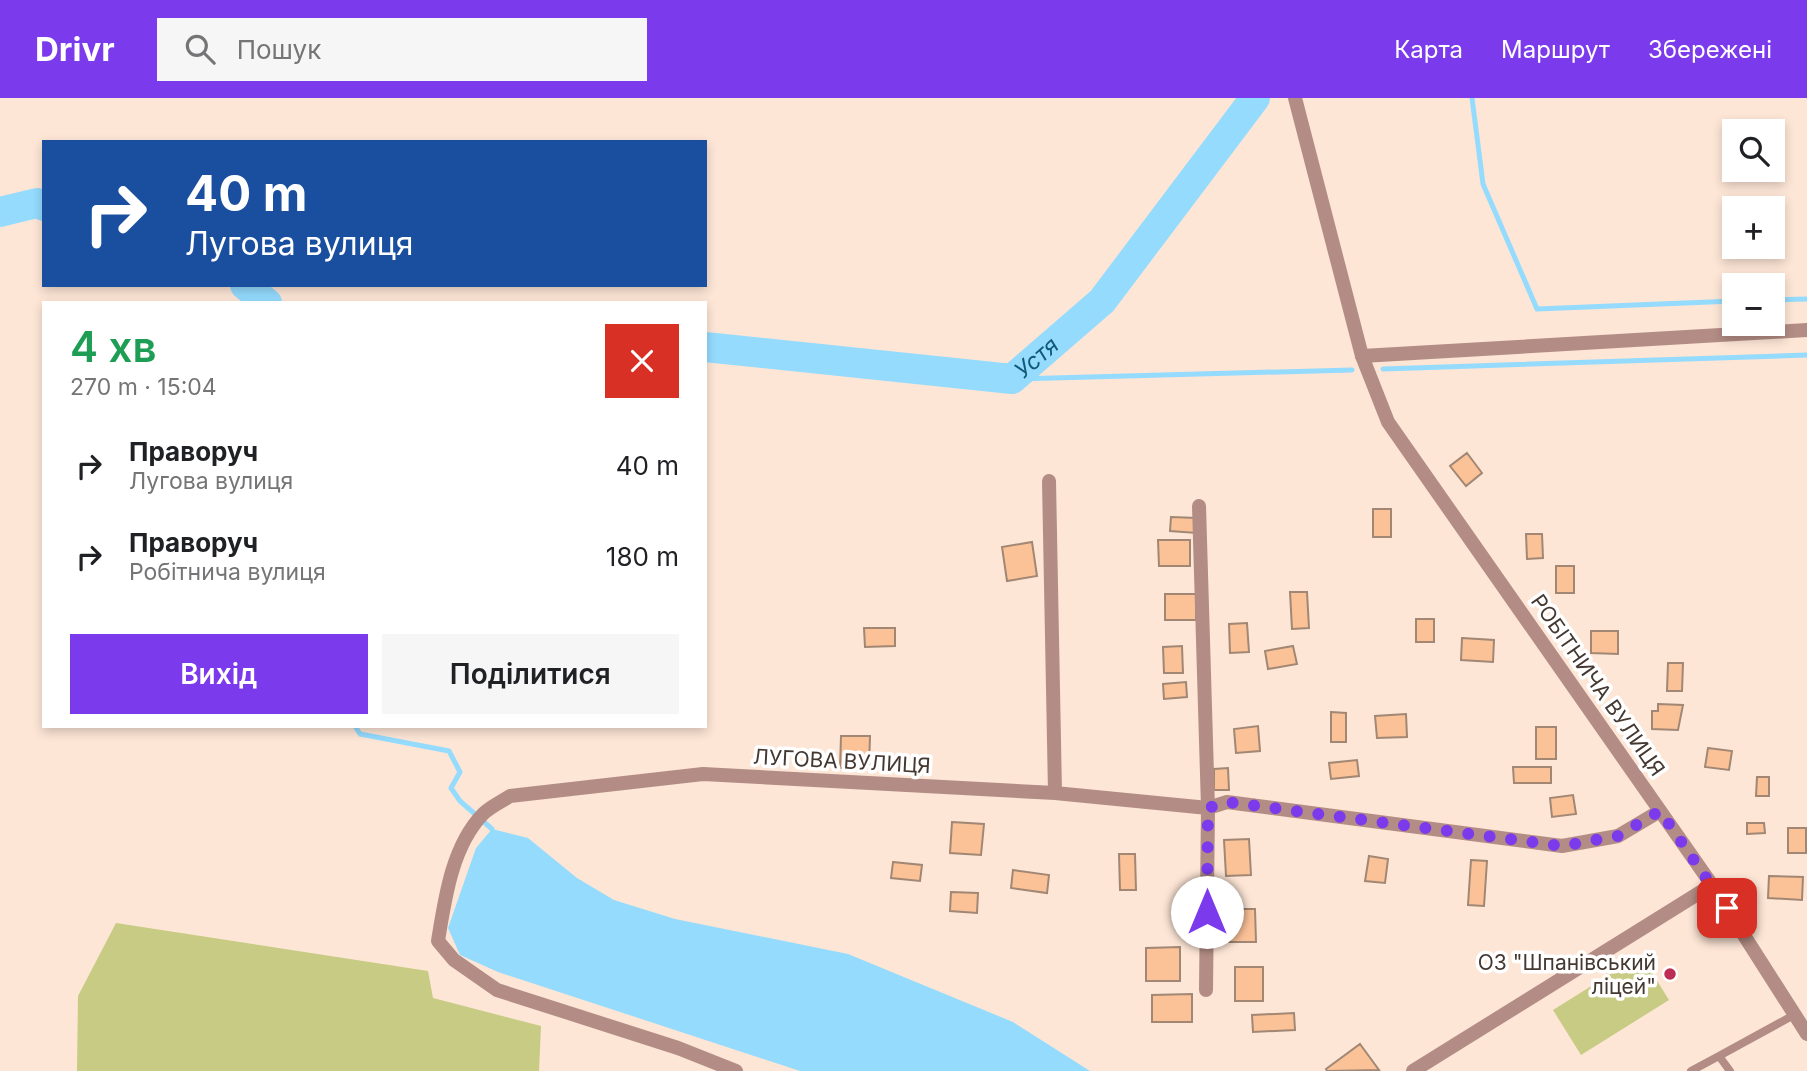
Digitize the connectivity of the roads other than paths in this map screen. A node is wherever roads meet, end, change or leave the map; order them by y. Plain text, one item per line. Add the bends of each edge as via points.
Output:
1 (1295, 98) edge
2 (1807, 330) edge
3 (1362, 356) junction
4 (1049, 481) dead end
5 (1199, 506) dead end
6 (1055, 793) junction
7 (1208, 808) junction
8 (1660, 811) junction
9 (1712, 885) junction
10 (1206, 990) dead end
11 (1794, 1015) junction
12 (1807, 1034) edge
13 (1719, 1056) junction
14 (736, 1071) edge
15 (1413, 1071) edge
16 (1691, 1071) edge
17 (1730, 1071) edge

1 - 3 street, РОБІТНИЧА ВУЛИЦЯ
2 - 3 street
3 - 8 street, РОБІТНИЧА ВУЛИЦЯ via 1388,422
4 - 6 street
5 - 7 street
6 - 7 street, ЛУГОВА ВУЛИЦЯ
6 - 14 street, ЛУГОВА ВУЛИЦЯ via 703,774 510,796 484,813 463,841 441,918 438,941 454,960 497,990
7 - 8 street, ЛУГОВА ВУЛИЦЯ via 1227,802 1562,846 1618,836
7 - 10 street
8 - 9 street, РОБІТНИЧА ВУЛИЦЯ
9 - 11 street, РОБІТНИЧА ВУЛИЦЯ
9 - 15 street
11 - 12 street, РОБІТНИЧА ВУЛИЦЯ
11 - 13 lane
13 - 16 lane
13 - 17 lane

